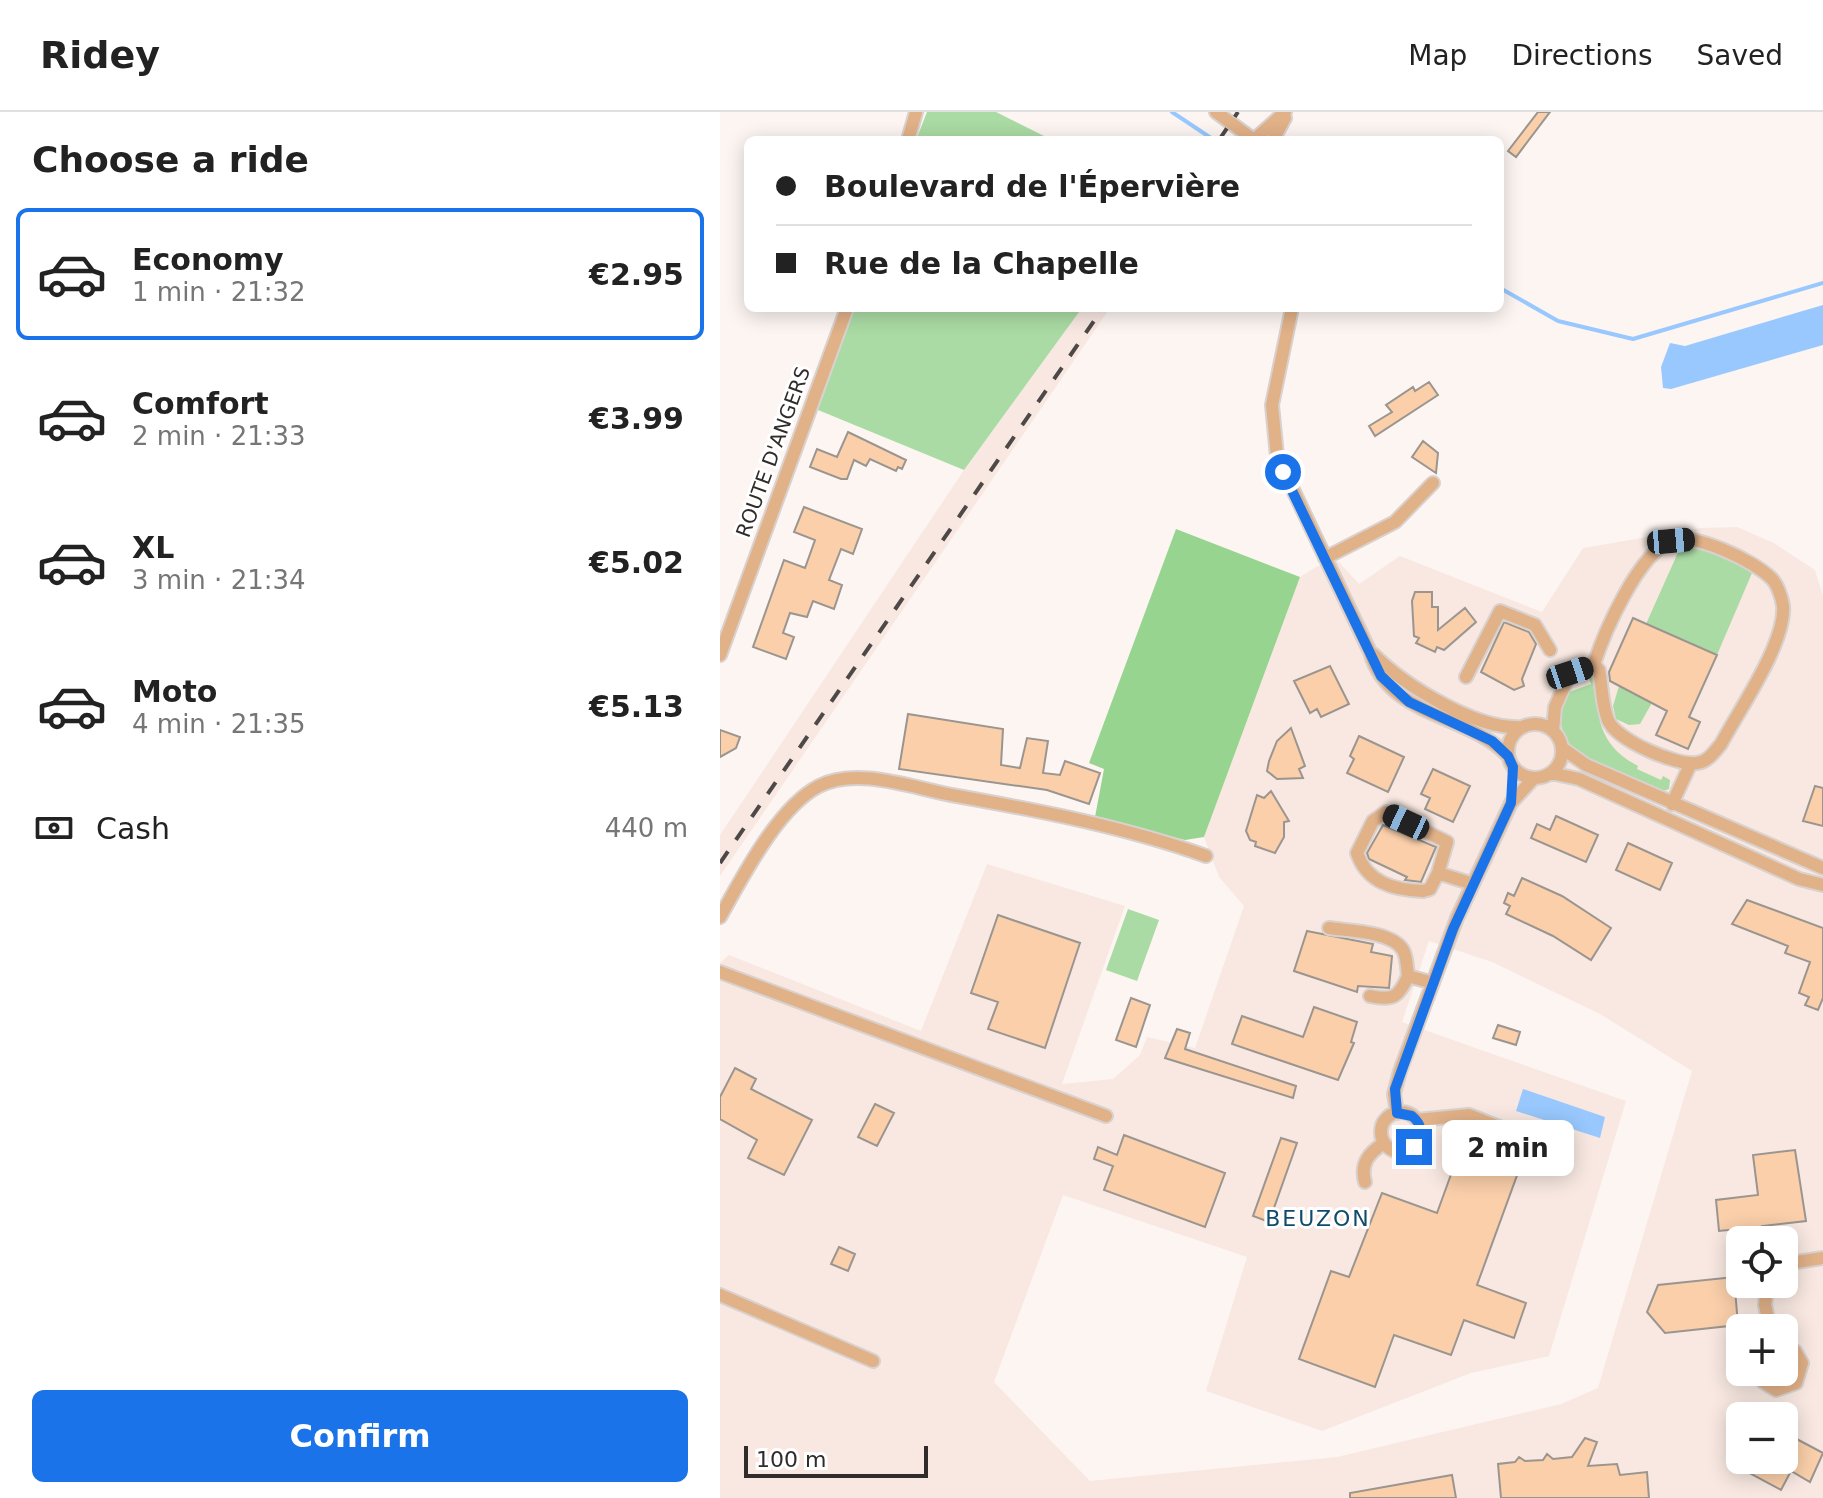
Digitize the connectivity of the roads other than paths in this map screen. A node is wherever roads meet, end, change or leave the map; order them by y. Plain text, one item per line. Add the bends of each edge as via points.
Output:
1 (916, 112) edge
2 (1216, 112) edge
3 (1287, 112) edge
4 (909, 136) edge
5 (1249, 136) edge
6 (1259, 136) edge
7 (1275, 136) edge
8 (846, 312) edge
9 (1291, 312) edge
10 (1433, 483) dead end
11 (1325, 558) junction
12 (1550, 650) dead end
13 (1370, 652) junction
14 (720, 655) edge
15 (1594, 664) junction
16 (1466, 677) dead end
17 (1555, 707) junction
18 (1529, 726) junction
19 (1553, 731) junction
20 (1562, 748) junction
21 (1511, 762) junction
22 (1691, 763) junction
23 (1551, 773) junction
24 (1534, 778) junction
25 (1511, 803) junction
26 (1672, 804) junction
27 (1206, 856) dead end
28 (1823, 868) edge
29 (1438, 873) junction
30 (1473, 884) junction
31 (1823, 885) edge
32 (720, 917) edge
33 (1329, 928) dead end
34 (720, 972) edge
35 (1408, 976) junction
36 (1433, 983) junction
37 (1370, 996) dead end
38 (1397, 1113) junction
39 (1106, 1116) dead end
40 (1417, 1120) junction
41 (1384, 1143) junction
42 (1547, 1146) dead end
43 (1365, 1182) dead end
44 (1823, 1258) edge
45 (1798, 1262) edge
46 (720, 1295) edge
47 (1798, 1356) edge
48 (873, 1361) dead end
49 (1798, 1376) edge

1 - 4 street
2 - 5 street
3 - 6 street
3 - 7 street
8 - 14 street, ROUTE D'ANGERS
9 - 11 street via 1274,394 1273,437 1283,472
10 - 11 street via 1395,522
11 - 13 street
12 - 16 street via 1535,625 1500,611
13 - 18 street via 1428,695 1488,722
13 - 21 street via 1375,668 1399,695 1492,741
15 - 17 street via 1570,673
15 - 22 street via 1608,721 1618,734
15 - 22 street via 1628,592 1652,556 1671,541 1694,539 1750,562 1774,579 1783,605 1779,634 1721,744 1708,759
17 - 18 street
17 - 19 street
18 - 19 street
18 - 21 street via 1511,739
19 - 20 street
20 - 23 street
20 - 26 street via 1586,765
21 - 24 street
21 - 25 street
22 - 26 street
23 - 24 street
23 - 31 street via 1579,779 1799,879
24 - 25 street
25 - 30 street
26 - 28 street
27 - 32 street via 1073,816 841,779 821,785 794,806
29 - 29 street via 1447,842 1386,812 1373,821 1357,853 1367,875 1379,882 1423,891 1430,889
29 - 30 street
30 - 36 street
33 - 35 street via 1397,944
34 - 39 street
35 - 36 street
35 - 37 street via 1392,999
36 - 38 street via 1395,1089
38 - 40 street
38 - 41 street via 1383,1125
40 - 41 street via 1421,1136 1413,1149 1397,1152
40 - 42 street via 1469,1115
41 - 43 street via 1366,1160
44 - 45 street
46 - 48 street
47 - 49 street

